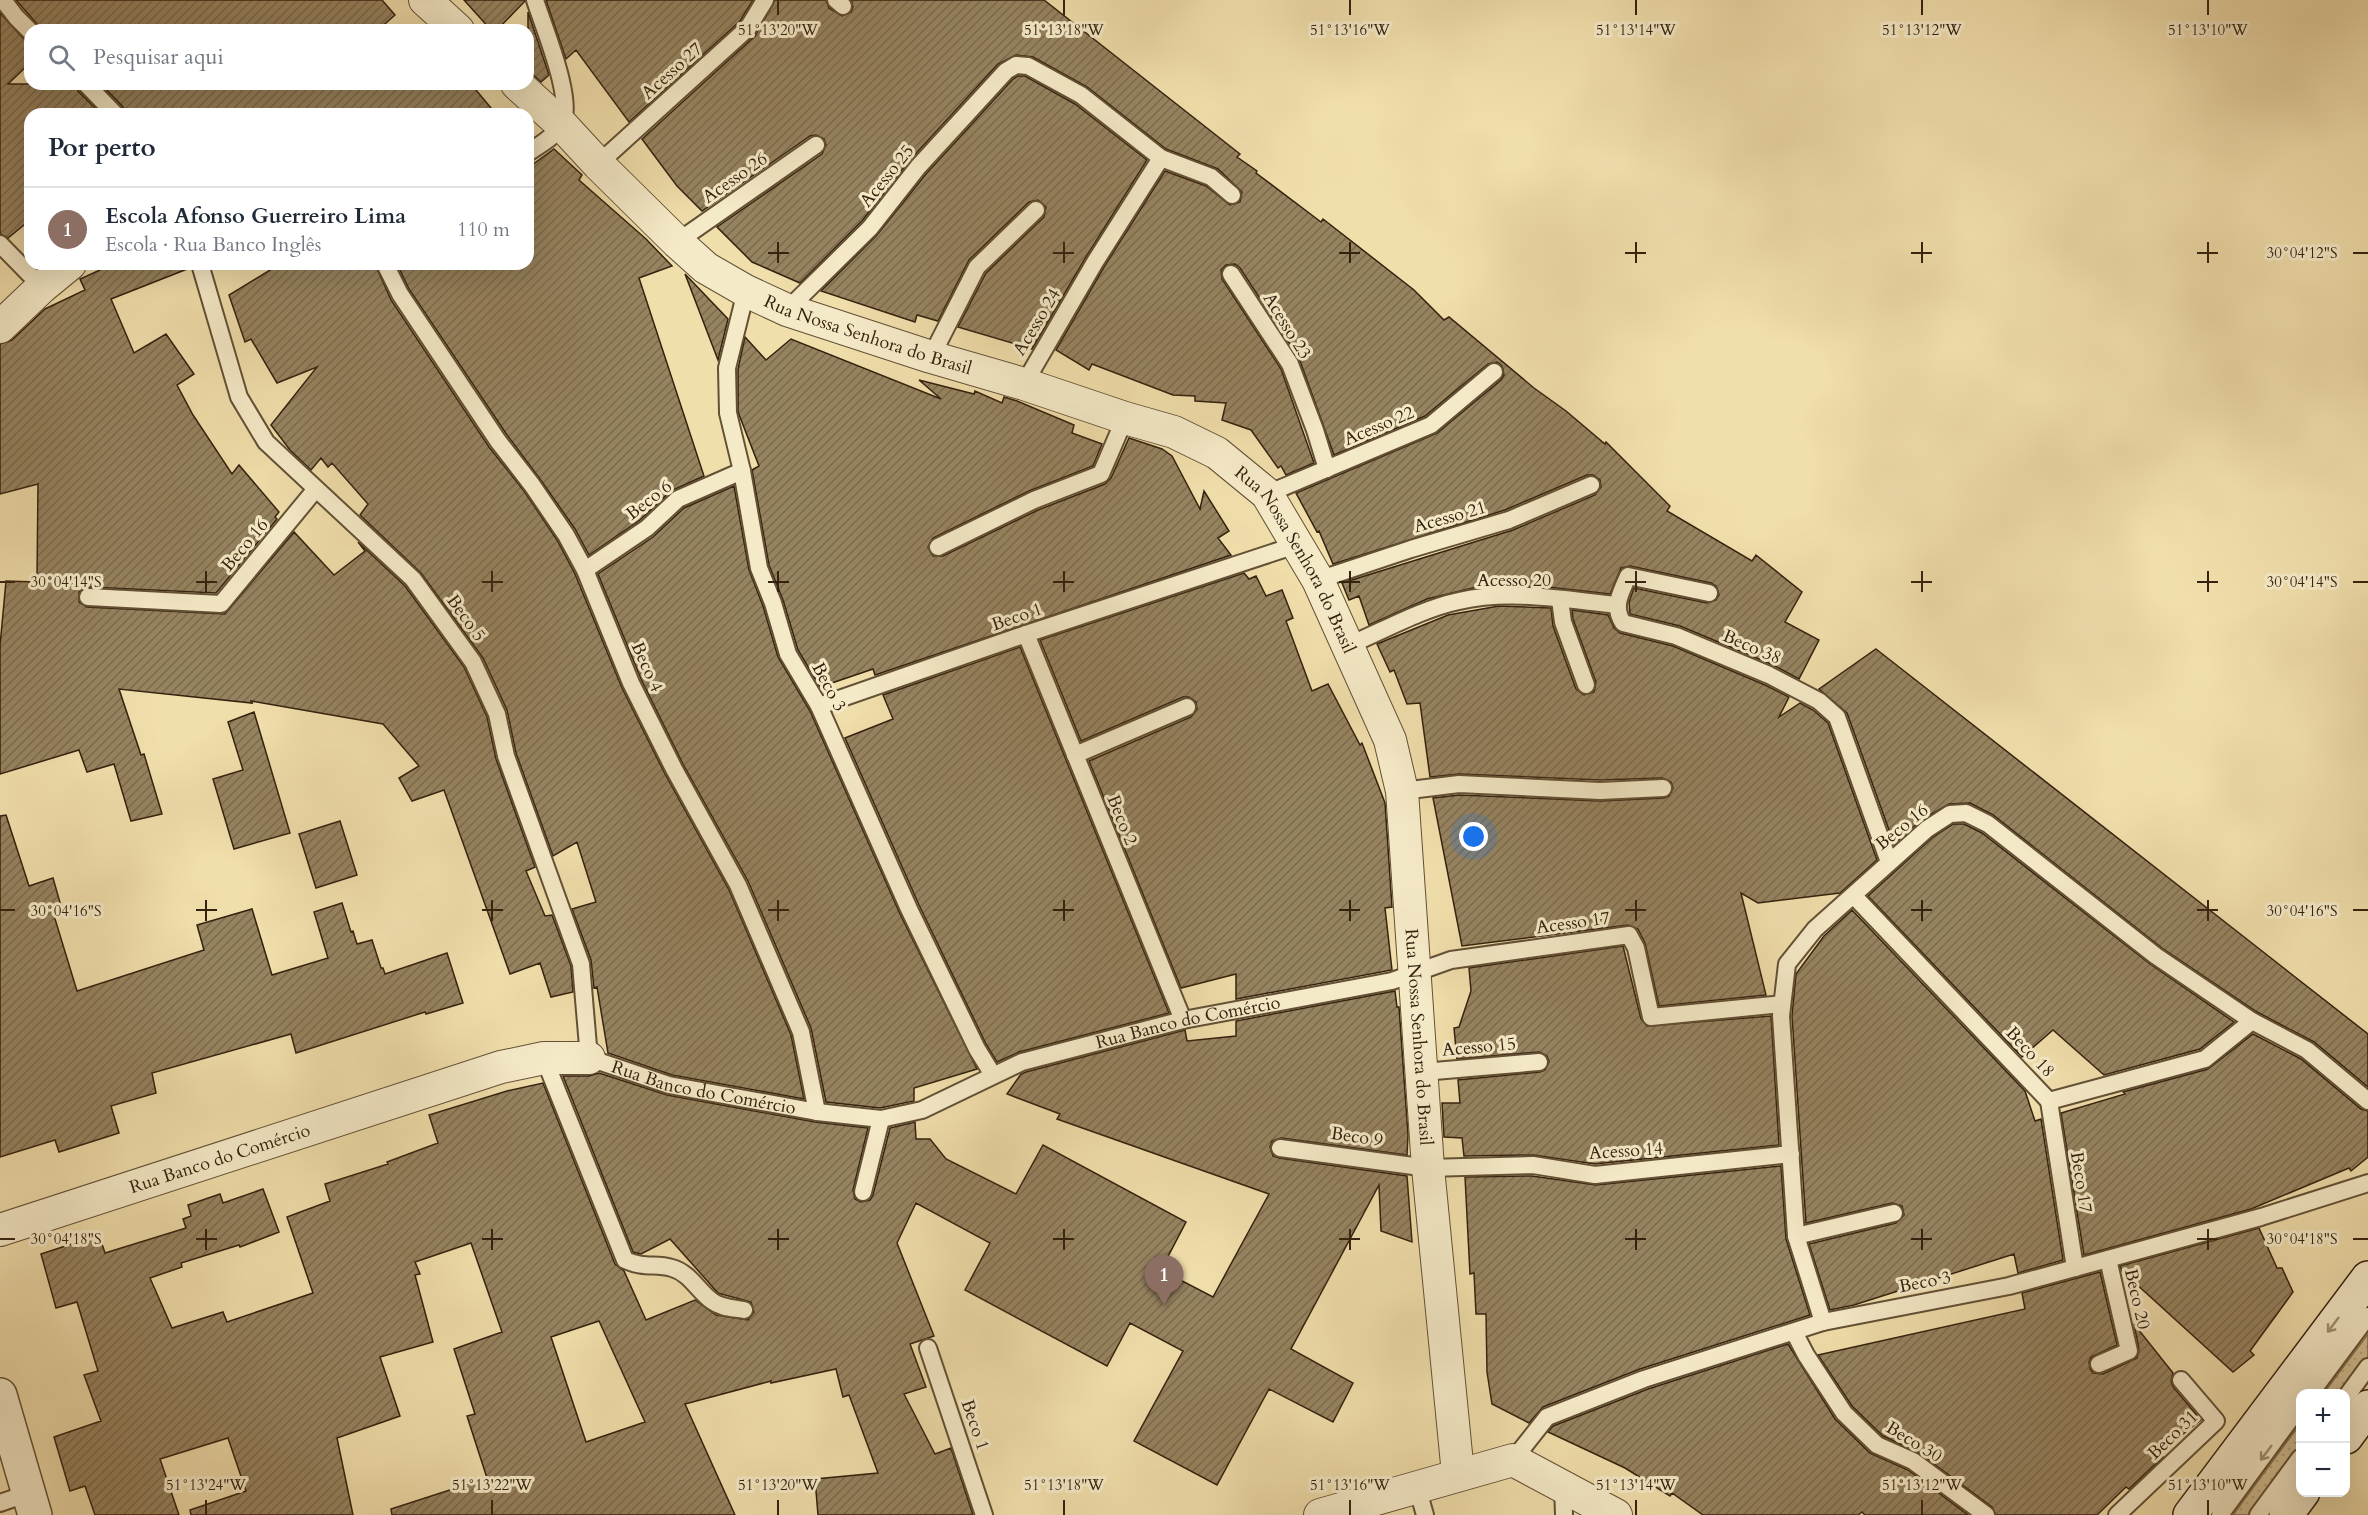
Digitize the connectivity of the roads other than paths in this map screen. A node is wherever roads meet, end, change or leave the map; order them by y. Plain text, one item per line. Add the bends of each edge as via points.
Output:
1 (3, 0) edge
2 (424, 0) edge
3 (535, 0) edge
4 (765, 0) edge
5 (451, 24) edge
6 (24, 25) edge
7 (92, 90) edge
8 (524, 90) edge
9 (109, 108) edge
10 (562, 124) junction
11 (816, 145) dead end
12 (534, 149) edge
13 (1161, 158) junction
14 (598, 164) junction
15 (1232, 195) dead end
16 (1035, 210) dead end
17 (677, 242) junction
18 (0, 244) edge
19 (24, 269) edge
20 (25, 270) edge
21 (62, 270) edge
22 (202, 270) edge
23 (388, 270) edge
24 (1231, 274) dead end
25 (42, 287) junction
26 (746, 291) junction
27 (787, 310) junction
28 (0, 327) edge
29 (931, 357) junction
30 (1494, 372) dead end
31 (1024, 384) junction
32 (1125, 418) junction
33 (1327, 469) junction
34 (742, 471) junction
35 (1591, 486) dead end
36 (315, 490) junction
37 (1267, 494) junction
38 (1296, 545) junction
39 (938, 547) dead end
40 (585, 570) junction
41 (1318, 580) junction
42 (1709, 593) dead end
43 (88, 597) dead end
44 (1560, 600) junction
45 (1617, 605) junction
46 (1026, 634) junction
47 (1347, 646) junction
48 (1586, 686) dead end
49 (819, 706) junction
50 (1187, 707) dead end
51 (1075, 755) junction
52 (1663, 788) dead end
53 (1402, 791) junction
54 (1889, 862) junction
55 (1854, 896) junction
56 (1414, 972) junction
57 (1782, 1004) junction
58 (1183, 1020) junction
59 (2252, 1021) junction
60 (544, 1058) junction
61 (589, 1058) junction
62 (1539, 1062) dead end
63 (1423, 1072) junction
64 (993, 1076) junction
65 (2049, 1101) junction
66 (2368, 1101) edge
67 (817, 1112) junction
68 (881, 1119) junction
69 (1281, 1148) dead end
70 (1791, 1154) junction
71 (1428, 1168) junction
72 (2368, 1183) edge
73 (863, 1192) dead end
74 (1894, 1213) dead end
75 (0, 1230) edge
76 (1796, 1236) junction
77 (2108, 1259) junction
78 (2075, 1268) junction
79 (2368, 1278) edge
80 (744, 1310) dead end
81 (2368, 1316) edge
82 (1823, 1322) junction
83 (1794, 1332) junction
84 (928, 1348) dead end
85 (2099, 1364) dead end
86 (2368, 1367) edge
87 (2181, 1380) dead end
88 (2314, 1389) edge
89 (2350, 1392) edge
90 (0, 1395) edge
91 (2368, 1407) edge
92 (2296, 1413) edge
93 (2350, 1432) edge
94 (1513, 1460) junction
95 (2296, 1465) edge
96 (1458, 1474) junction
97 (2299, 1497) edge
98 (1563, 1500) edge
99 (1421, 1501) edge
100 (21, 1504) edge
101 (984, 1515) edge
102 (1320, 1515) edge
103 (1616, 1515) edge
104 (1986, 1515) edge
105 (2117, 1515) edge
106 (2190, 1515) edge
107 (2220, 1515) edge
108 (2258, 1515) edge
109 (2286, 1515) edge

1 - 6 lane
2 - 5 street
3 - 10 lane via 561,76 565,102
4 - 14 lane, Acesso 27 via 748,27
7 - 9 lane
8 - 10 street, Rua Nossa Senhora do Brasil
10 - 12 lane
10 - 14 street, Rua Nossa Senhora do Brasil
11 - 17 lane, Acesso 26
13 - 15 lane via 1210,177
13 - 27 lane, Acesso 25 via 1081,95 1028,66 1017,65 1006,71 918,166 870,228
13 - 31 lane, Acesso 24
14 - 17 street, Rua Nossa Senhora do Brasil
16 - 29 lane via 977,267
17 - 26 street, Rua Nossa Senhora do Brasil via 706,268
18 - 19 lane
20 - 25 lane
21 - 25 street
22 - 36 lane, Beco 5 via 239,397 266,442
23 - 40 lane, Beco 4 via 498,441 566,535
24 - 33 lane, Acesso 23 via 1290,364
25 - 28 street
26 - 27 street, Rua Nossa Senhora do Brasil
26 - 34 lane, Beco 3 via 727,368 728,413
27 - 29 street, Rua Nossa Senhora do Brasil
29 - 31 street, Rua Nossa Senhora do Brasil
30 - 33 lane, Acesso 22 via 1431,424
31 - 32 street, Rua Nossa Senhora do Brasil
32 - 37 street, Rua Nossa Senhora do Brasil via 1174,432 1217,453
32 - 39 lane via 1101,474 1035,500
33 - 37 lane, Acesso 22
34 - 40 lane, Beco 6 via 678,498 647,528
34 - 49 lane, Beco 3 via 759,568 789,654
35 - 41 lane, Acesso 21 via 1509,520
36 - 43 lane, Beco 16 via 221,604
36 - 61 lane, Beco 5 via 413,579 473,662 497,714 506,756 580,964
37 - 38 street, Rua Nossa Senhora do Brasil
38 - 41 street, Rua Nossa Senhora do Brasil
38 - 46 lane, Beco 1
40 - 67 lane, Beco 4 via 631,683 738,885 801,1032
41 - 47 street, Rua Nossa Senhora do Brasil
42 - 45 lane via 1628,576
44 - 45 lane, Acesso 20
44 - 47 lane, Acesso 20 via 1517,597 1459,601
44 - 48 lane via 1563,622
45 - 54 lane, Beco 38 via 1623,623 1676,636 1769,675 1819,701 1837,717
46 - 49 lane, Beco 1
46 - 51 lane, Beco 2
47 - 53 street, Rua Nossa Senhora do Brasil via 1390,740
49 - 64 lane, Beco 3 via 909,909
50 - 51 lane
51 - 58 lane, Beco 2
52 - 53 lane via 1600,791 1459,784
53 - 56 street, Rua Nossa Senhora do Brasil
54 - 55 lane, Beco 16
54 - 59 lane, Beco 16 via 1950,814 1966,813 1988,824 2156,956
55 - 57 lane, Beco 16 via 1815,929 1787,964
55 - 65 lane, Beco 18
56 - 57 lane, Acesso 17 via 1484,954 1629,935 1636,948 1651,1017
56 - 58 lane, Rua Banco do Comércio via 1392,981
56 - 63 street, Rua Nossa Senhora do Brasil
57 - 70 lane, Beco 16
58 - 64 lane, Rua Banco do Comércio via 1022,1062
59 - 65 lane, Beco 18 via 2205,1059
59 - 66 lane, Beco 16 via 2307,1050
60 - 61 street, Rua Banco do Comércio
60 - 75 street, Rua Banco do Comércio via 501,1067
60 - 80 lane via 625,1260 639,1266 672,1268 685,1274 713,1302
61 - 67 lane, Rua Banco do Comércio via 669,1086
62 - 63 lane, Acesso 15
63 - 71 street, Rua Nossa Senhora do Brasil
64 - 68 lane, Rua Banco do Comércio via 922,1110
65 - 78 lane, Beco 17
67 - 68 lane, Rua Banco do Comércio
68 - 73 lane
69 - 71 lane, Beco 9
70 - 71 lane, Acesso 14 via 1595,1175 1533,1165
70 - 76 lane, Beco 16
71 - 96 street, Rua Nossa Senhora do Brasil
72 - 77 lane, Beco 3
74 - 76 lane
76 - 82 lane, Beco 16
77 - 78 lane, Beco 3
77 - 85 lane, Beco 20 via 2129,1351
78 - 82 lane, Beco 3 via 2009,1286
79 -> 106 main road
81 - 88 lane
82 - 83 lane, Beco 3
83 - 94 lane, Beco 3 via 1644,1379 1547,1417
83 - 104 lane, Beco 30 via 1844,1413 1877,1445 1913,1461
84 - 101 lane, Beco 1
86 - 89 lane
87 - 105 lane, Beco 31 via 2216,1421
90 - 100 main road
91 - 93 main road
92 -> 107 lane
94 - 96 street
94 - 98 street
95 - 108 lane
96 - 99 street
97 - 109 main road
98 - 103 street
99 - 102 street

